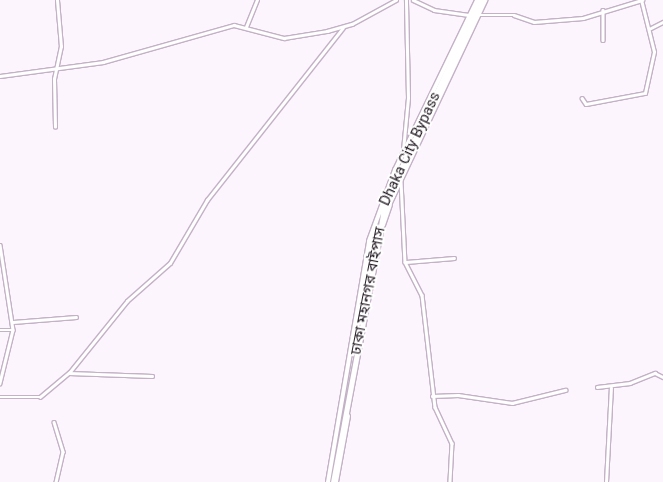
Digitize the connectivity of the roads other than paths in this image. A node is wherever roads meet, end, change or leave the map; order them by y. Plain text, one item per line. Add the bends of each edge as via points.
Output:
1 (57, 0) edge
2 (257, 0) edge
3 (396, 0) edge
4 (406, 0) edge
5 (413, 0) edge
6 (478, 0) edge
7 (485, 0) edge
8 (641, 0) edge
9 (603, 10) junction
10 (469, 15) junction
11 (479, 15) junction
12 (663, 22) edge
13 (246, 27) junction
14 (343, 28) junction
15 (649, 29) junction
16 (604, 40) dead end
17 (57, 68) junction
18 (0, 76) edge
19 (582, 98) dead end
20 (55, 127) dead end
21 (403, 154) junction
22 (400, 181) junction
23 (0, 245) edge
24 (454, 258) dead end
25 (405, 262) junction
26 (76, 317) dead end
27 (13, 322) junction
28 (0, 330) edge
29 (13, 330) junction
30 (69, 373) junction
31 (152, 376) dead end
32 (663, 377) edge
33 (0, 383) edge
34 (597, 387) dead end
35 (611, 388) junction
36 (565, 390) dead end
37 (432, 396) junction
38 (0, 397) edge
39 (54, 422) dead end
40 (56, 482) edge
41 (332, 482) edge
42 (450, 482) edge
43 (606, 482) edge

1 - 17 street via 61,47
2 - 13 street
3 - 14 street
4 - 21 street via 408,98
5 - 10 street via 434,10
6 - 10 main road
6 - 41 highway, Dhaka City Bypass via 379,216
7 - 11 main road
7 - 41 highway, ঢাকা মহানগর বাইপাস via 383,215
8 - 9 street
8 - 15 street
9 - 11 street via 583,18 534,22 514,15
9 - 16 street
10 - 21 main road
11 - 22 main road
12 - 15 street
13 - 14 street via 284,38
13 - 17 street via 234,25 103,62
14 - 30 street via 207,200 170,263 122,306
15 - 19 street via 654,61 645,93 586,104
17 - 18 street
17 - 20 street
21 - 41 main road via 369,241
22 - 25 street
22 - 41 main road via 378,242
23 - 27 street
24 - 25 street
25 - 37 street via 422,295 431,347
26 - 27 street
27 - 29 street
28 - 29 street
29 - 33 street
30 - 31 street
30 - 38 street via 40,397
32 - 35 street via 655,373
34 - 35 street
35 - 43 street
36 - 37 street via 512,403 458,395
37 - 42 street via 452,443
39 - 40 street via 62,452

